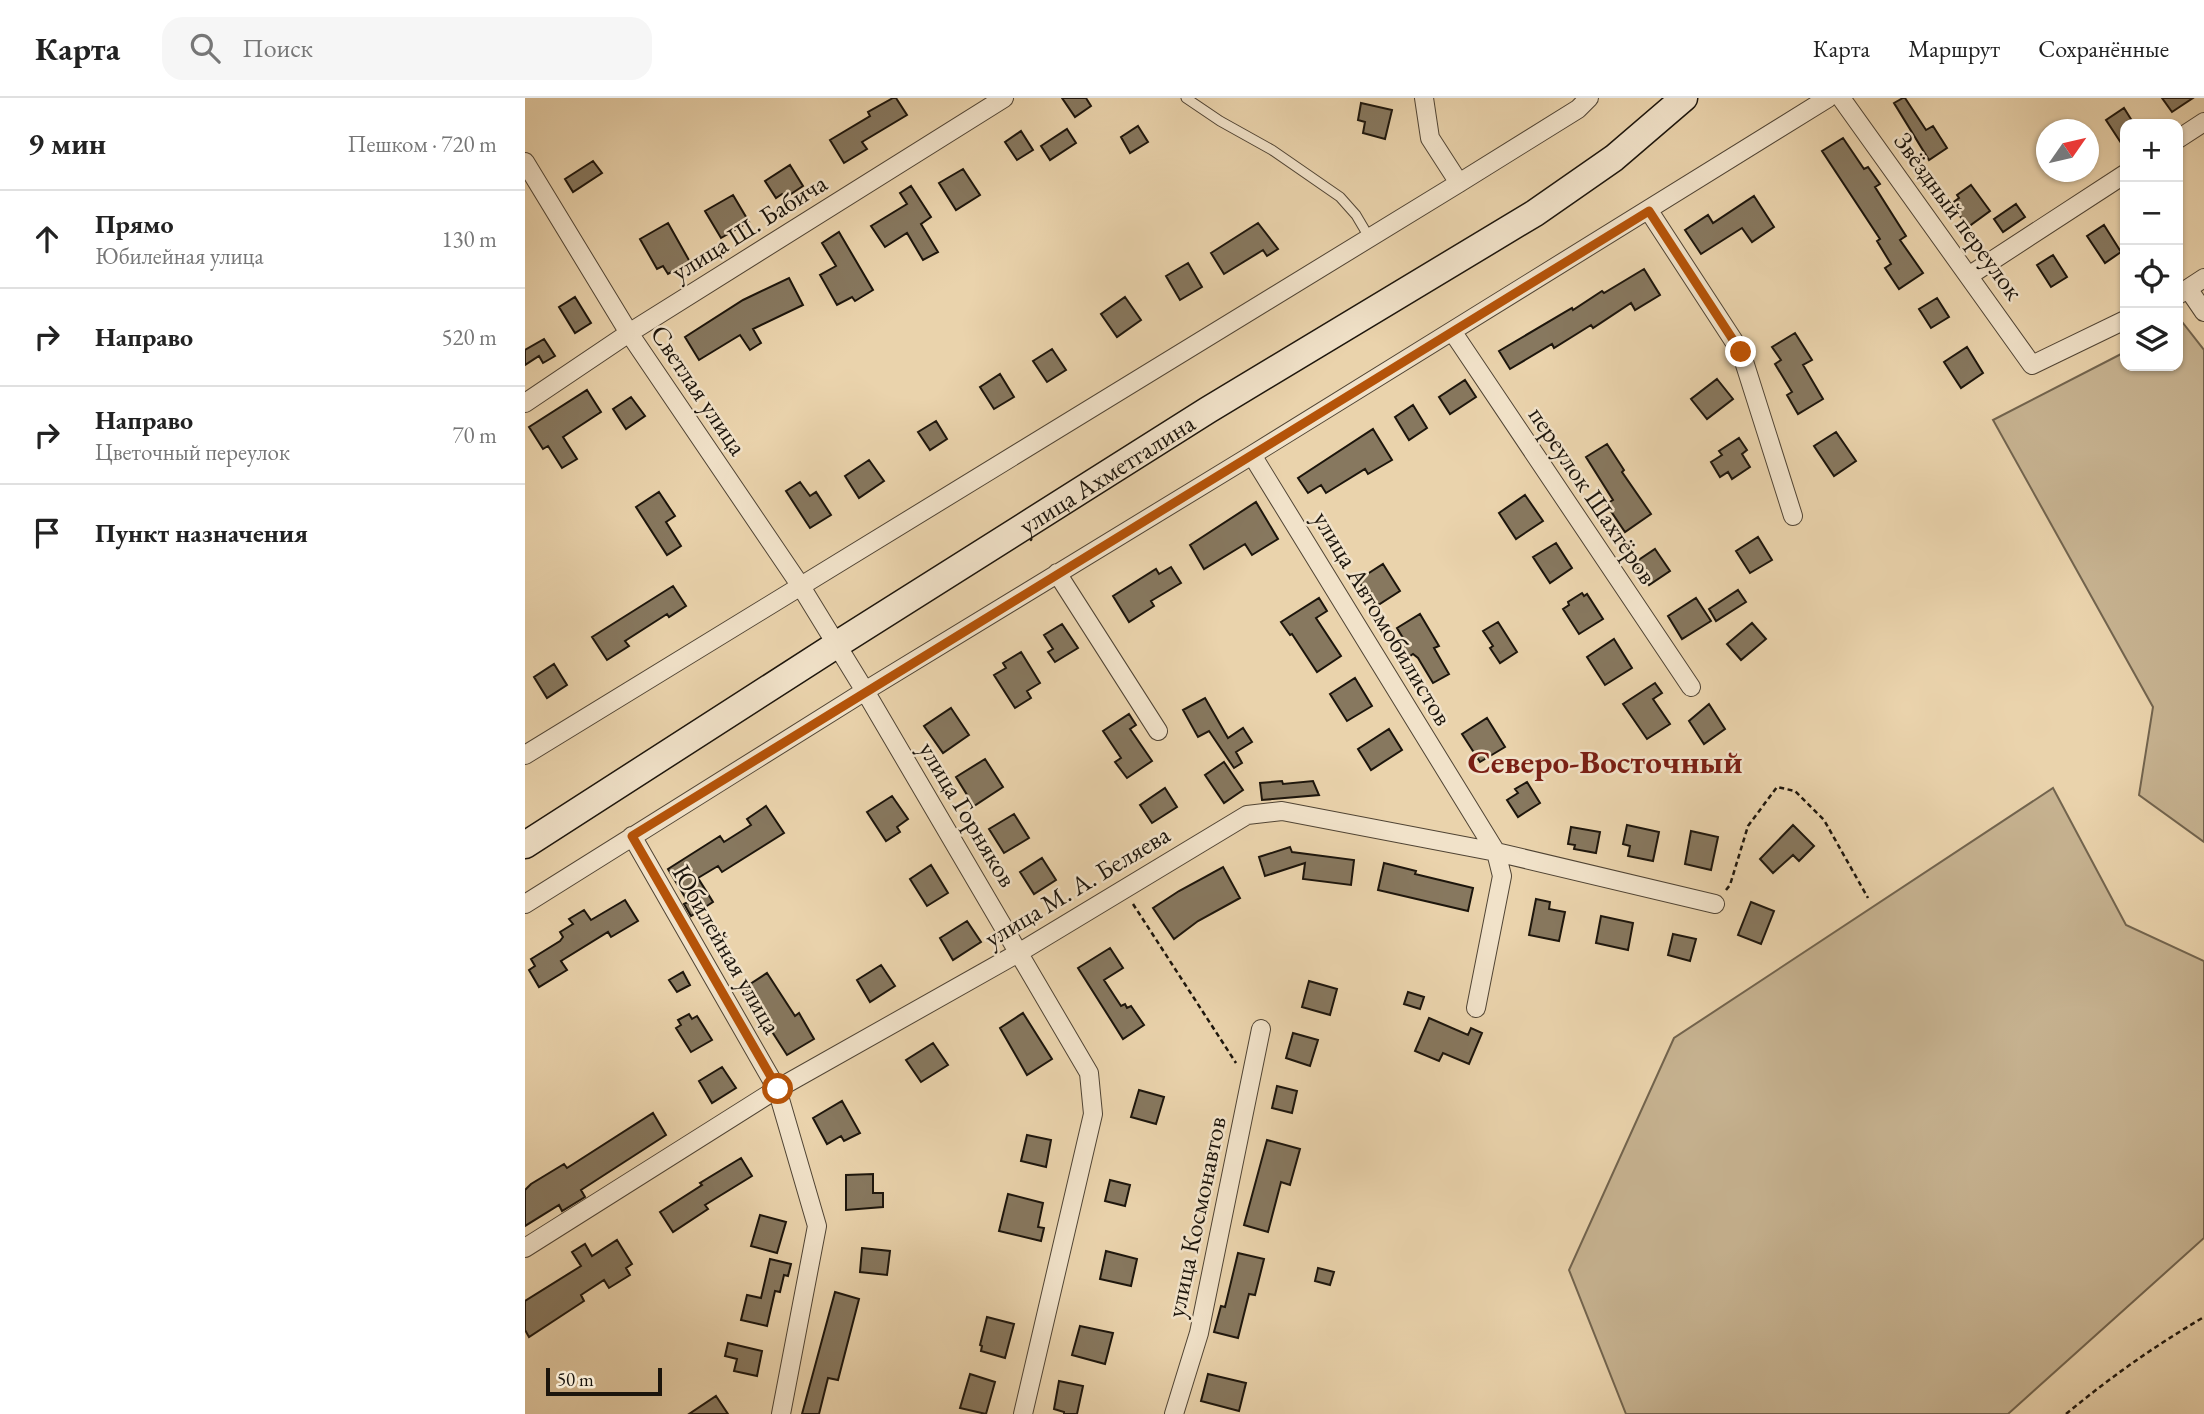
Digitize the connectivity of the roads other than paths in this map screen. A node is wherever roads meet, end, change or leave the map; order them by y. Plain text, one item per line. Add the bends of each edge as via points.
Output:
1 (1004, 98) edge
2 (1186, 98) edge
3 (1424, 98) edge
4 (1589, 98) edge
5 (1685, 98) edge
6 (1828, 98) edge
7 (1842, 98) edge
8 (1803, 104) edge
9 (2204, 122) edge
10 (2183, 136) edge
11 (525, 162) edge
12 (2120, 177) edge
13 (1459, 183) junction
14 (1649, 211) junction
15 (1369, 237) junction
16 (1970, 275) junction
17 (2204, 278) edge
18 (2183, 292) edge
19 (2204, 312) edge
20 (2120, 322) edge
21 (1452, 331) junction
22 (629, 333) junction
23 (525, 403) edge
24 (1252, 455) junction
25 (1793, 516) dead end
26 (1057, 573) junction
27 (800, 585) junction
28 (836, 645) junction
29 (1691, 687) dead end
30 (865, 691) junction
31 (1158, 731) dead end
32 (525, 755) edge
33 (632, 836) junction
34 (525, 845) edge
35 (1496, 852) junction
36 (525, 904) edge
37 (1715, 904) road end
38 (1020, 952) junction
39 (1476, 1008) dead end
40 (1261, 1029) dead end
41 (778, 1089) junction
42 (525, 1248) edge
43 (781, 1414) edge
44 (1023, 1414) edge
45 (1174, 1414) edge

1 - 22 street, улица Ш. Бабича
2 - 15 lane via 1340,197
3 - 13 street via 1430,138
4 - 13 street
5 - 28 main road, улица Ахметгалина via 1614,158 1535,212 1208,410
6 - 8 street
7 - 16 street, Звёздный переулок
8 - 14 street
9 - 10 street
11 - 22 street, Светлая улица
12 - 16 street
13 - 15 street
14 - 21 street
14 - 25 street via 1741,352
15 - 27 street
16 - 20 street, Звёздный переулок via 2032,365
17 - 18 street
18 - 19 street
21 - 24 street
21 - 29 street, переулок Шахтёров
22 - 23 street, улица Ш. Бабича
22 - 27 street, Светлая улица
24 - 26 street
24 - 35 street, улица Автомобилистов
26 - 30 street
26 - 31 street
27 - 28 street, Светлая улица
27 - 32 street
28 - 30 street, улица Горняков
28 - 34 main road, улица Ахметгалина
30 - 33 street
30 - 38 street, улица Горняков
33 - 36 street
33 - 41 street, Юбилейная улица
35 - 37 street, улица М. А. Беляева
35 - 38 street, улица М. А. Беляева via 1282,811 1247,815
35 - 39 street, улица Автомобилистов via 1502,876
38 - 41 street, улица М. А. Беляева
38 - 44 street, улица Горняков via 1089,1073 1093,1114
40 - 45 street, улица Космонавтов via 1199,1333
41 - 42 street, улица М. А. Беляева
41 - 43 street, Юбилейная улица via 817,1226

